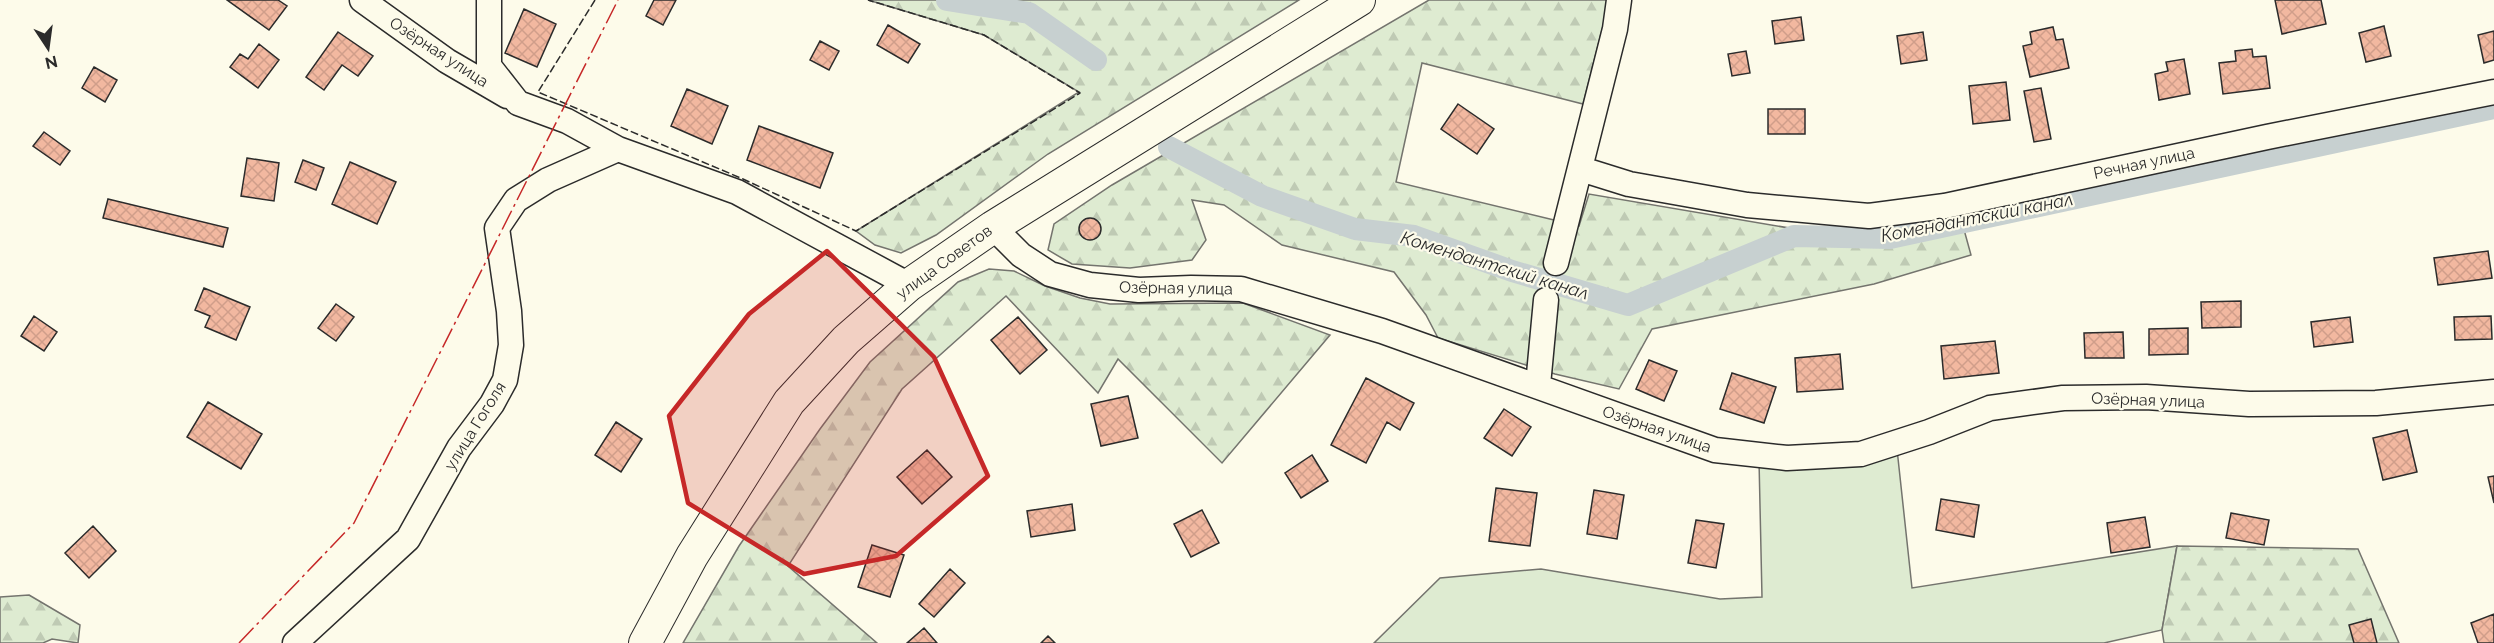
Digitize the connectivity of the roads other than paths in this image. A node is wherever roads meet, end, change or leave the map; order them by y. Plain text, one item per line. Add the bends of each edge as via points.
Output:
1 (362, 0) edge
2 (489, 0) edge
3 (1359, 0) edge
4 (1619, 0) edge
5 (2494, 92) edge
6 (518, 103) junction
7 (618, 149) junction
8 (1581, 169) junction
9 (993, 227) junction
10 (1556, 263) dead end
11 (909, 285) junction
12 (1546, 300) dead end
13 (1538, 385) junction
14 (2494, 392) edge
15 (295, 643) edge
16 (645, 643) edge

1 - 6 street, Озёрная улица via 447,61
2 - 6 street via 489,66
3 - 9 main road, улица Советов
4 - 8 street
5 - 8 street, Речная улица via 1945,206 1869,216 1747,205 1629,184
6 - 7 street, Озёрная улица via 567,121
7 - 11 street, Озёрная улица via 737,192
7 - 15 street, улица Гоголя via 548,180 516,200 497,228 511,345 504,380 492,404 459,448 408,539
8 - 10 street
9 - 11 main road, улица Советов
9 - 13 street, Озёрная улица via 1021,255 1050,274 1139,290 1241,289 1382,331
11 - 16 main road, улица Советов via 846,340 789,402 692,555
12 - 13 street
13 - 14 street, Озёрная улица via 1715,450 1787,458 1861,454 1990,408 2063,398 2146,397 2249,404 2376,403

